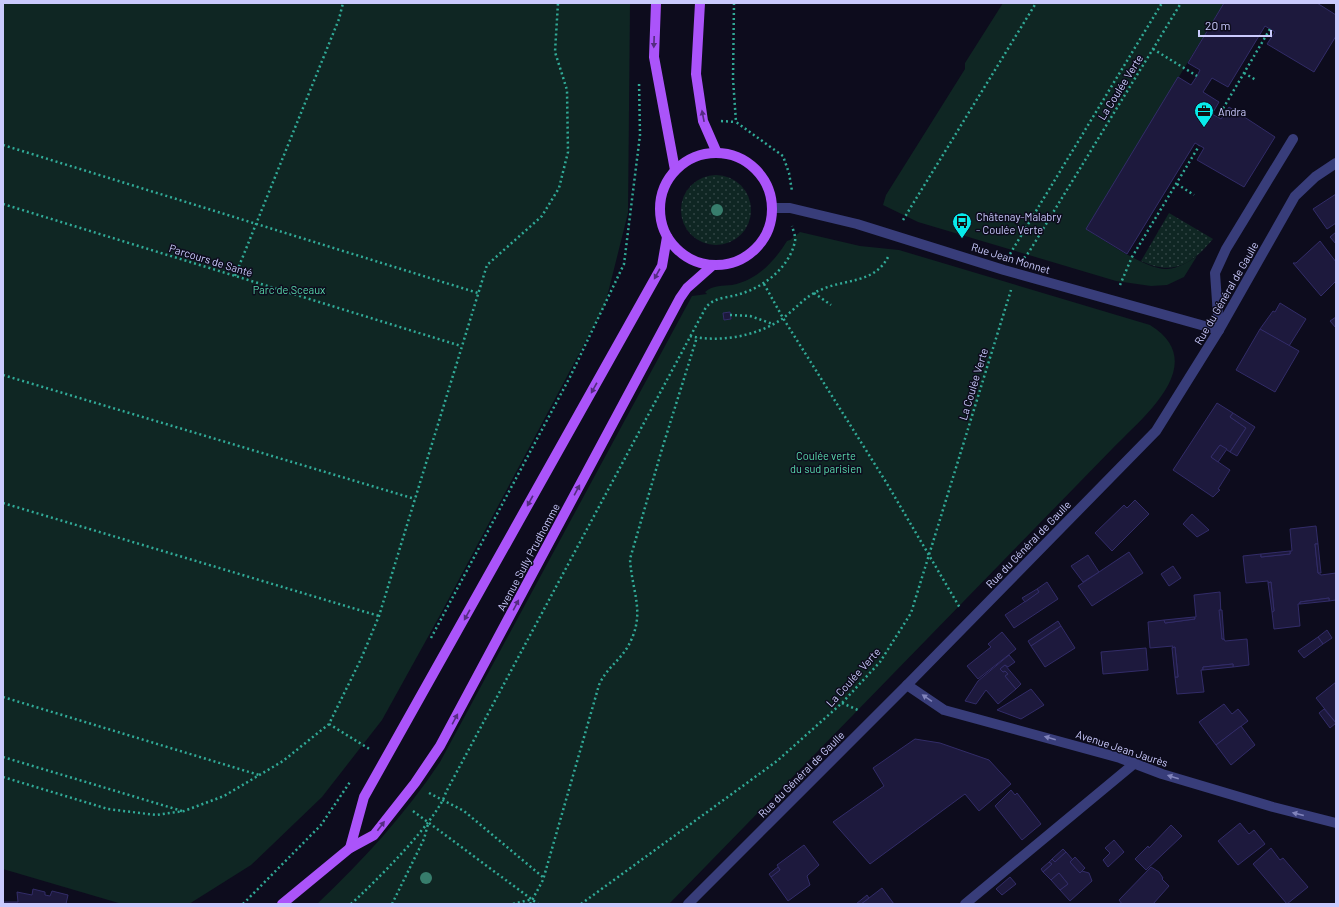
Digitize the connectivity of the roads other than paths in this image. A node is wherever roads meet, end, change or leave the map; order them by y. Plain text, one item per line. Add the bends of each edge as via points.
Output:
1 (656, 3) edge
2 (700, 3) edge
3 (1293, 140) dead end
4 (717, 152) junction
5 (1336, 163) edge
6 (675, 170) junction
7 (772, 208) junction
8 (667, 237) junction
9 (713, 265) junction
10 (1219, 330) junction
11 (907, 685) junction
12 (1135, 763) junction
13 (1336, 823) edge
14 (350, 848) junction
15 (282, 904) edge
16 (688, 904) edge
17 (965, 904) edge

1 -> 6 main road via 654,57
4 -> 2 main road via 703,121 696,74
3 - 10 street via 1226,249 1215,273
4 - 6 main road via 701,154
4 - 7 main road via 743,160 762,177 769,191
5 - 10 street, Rue du Général de Gaulle via 1315,177 1295,196
6 - 8 main road via 662,192 660,208 661,223
7 - 9 main road via 766,234 750,254 731,263
7 - 10 street, Rue Jean Monnet via 790,208 857,224 1004,270
8 - 9 main road via 687,257
8 -> 14 main road via 662,266 364,797
14 -> 9 main road, Avenue Sully Prudhomme via 374,835 440,746 680,298 687,288
10 - 11 street, Rue du Général de Gaulle via 1156,431
12 -> 11 street, Avenue Jean Jaurès via 944,710
11 - 16 street, Rue du Général de Gaulle
13 -> 12 street, Avenue Jean Jaurès via 1229,794
12 - 17 street
14 - 15 main road, Avenue Sully Prudhomme

